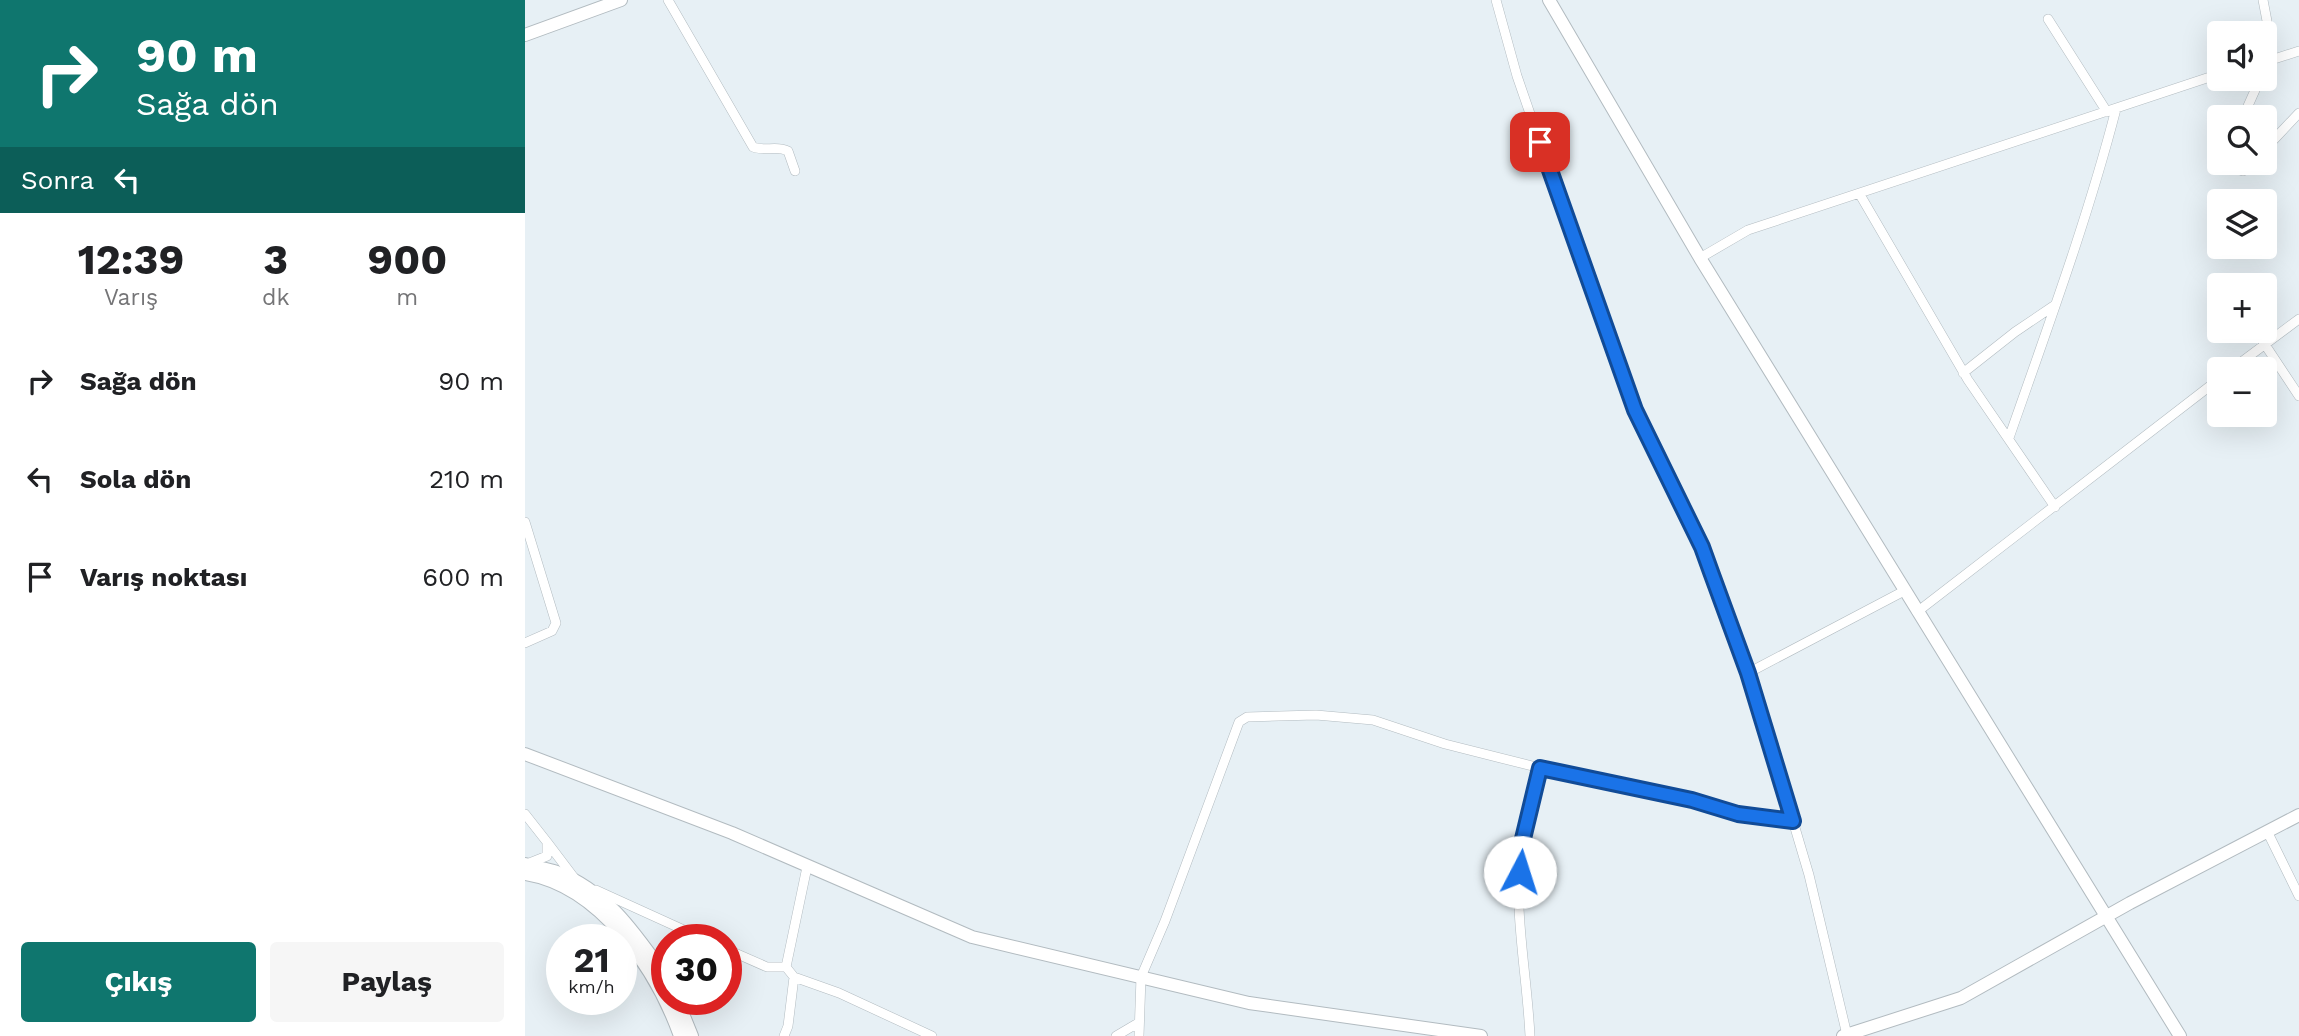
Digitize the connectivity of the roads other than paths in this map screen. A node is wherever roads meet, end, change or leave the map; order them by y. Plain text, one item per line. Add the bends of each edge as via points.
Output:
1 (621, 0) edge
2 (668, 0) edge
3 (1496, 0) edge
4 (1549, 0) edge
5 (2263, 0) edge
6 (2048, 19) dead end
7 (2267, 21) edge
8 (525, 35) edge
9 (2299, 51) edge
10 (2277, 58) edge
11 (2207, 78) edge
12 (2111, 110) junction
13 (2299, 113) edge
14 (2277, 136) edge
15 (795, 171) dead end
16 (1859, 193) junction
17 (1700, 258) junction
18 (2055, 305) junction
19 (2299, 319) edge
20 (2265, 345) junction
21 (2248, 357) edge
22 (1963, 373) junction
23 (2207, 388) edge
24 (2299, 396) edge
25 (2009, 438) junction
26 (2055, 507) junction
27 (525, 522) edge
28 (1904, 591) junction
29 (1917, 612) junction
30 (525, 643) edge
31 (1748, 673) junction
32 (525, 754) edge
33 (1540, 768) junction
34 (525, 814) edge
35 (2299, 815) edge
36 (1793, 821) junction
37 (2267, 831) junction
38 (547, 842) junction
39 (525, 864) edge
40 (807, 867) junction
41 (525, 874) edge
42 (576, 881) junction
43 (2299, 896) edge
44 (2106, 916) junction
45 (671, 924) edge
46 (651, 955) edge
47 (742, 956) edge
48 (786, 967) junction
49 (794, 977) junction
50 (1141, 977) junction
51 (683, 1015) edge
52 (1137, 1023) junction
53 (1845, 1035) edge
54 (680, 1036) edge
55 (692, 1036) edge
56 (784, 1036) edge
57 (932, 1036) edge
58 (1116, 1036) edge
59 (1139, 1036) edge
60 (1481, 1036) edge
61 (1530, 1036) edge
62 (2181, 1036) edge

1 - 8 street
2 - 15 street via 753,147 788,151
3 - 31 street via 1517,76 1635,410 1702,547
4 - 17 street
5 - 7 street
6 - 12 street
9 - 10 street
11 - 12 street
12 - 16 street
12 - 18 street via 2098,175
13 - 14 street
16 - 17 street via 1748,230
16 - 22 street
17 - 28 street
18 - 22 street
18 - 25 street
19 - 20 street
20 - 21 street
20 - 24 street
22 - 25 street
23 - 26 street
25 - 26 street
26 - 29 street
27 - 30 street via 556,623 552,631
28 - 29 street
28 - 31 street
29 - 44 street
31 - 36 street
32 - 40 street via 732,833
33 - 36 street via 1738,814
33 - 50 street via 1373,720 1316,715 1247,717 1239,722
33 - 61 street via 1521,847 1519,898
34 - 38 street
35 - 37 street
36 - 53 street
37 - 43 street
37 - 44 street
38 - 39 street via 547,856
38 - 42 street
39 - 42 street
40 - 48 street
40 - 50 street via 972,937
41 - 54 street via 568,888 605,916 655,982
42 - 45 street
42 - 46 street via 610,904
44 - 53 street via 1961,998
44 - 62 street
47 - 48 street via 767,967
48 - 49 street
49 - 56 street
49 - 57 street
50 - 52 street
50 - 60 street via 1249,1003
51 - 55 street
52 - 58 street
52 - 59 street

